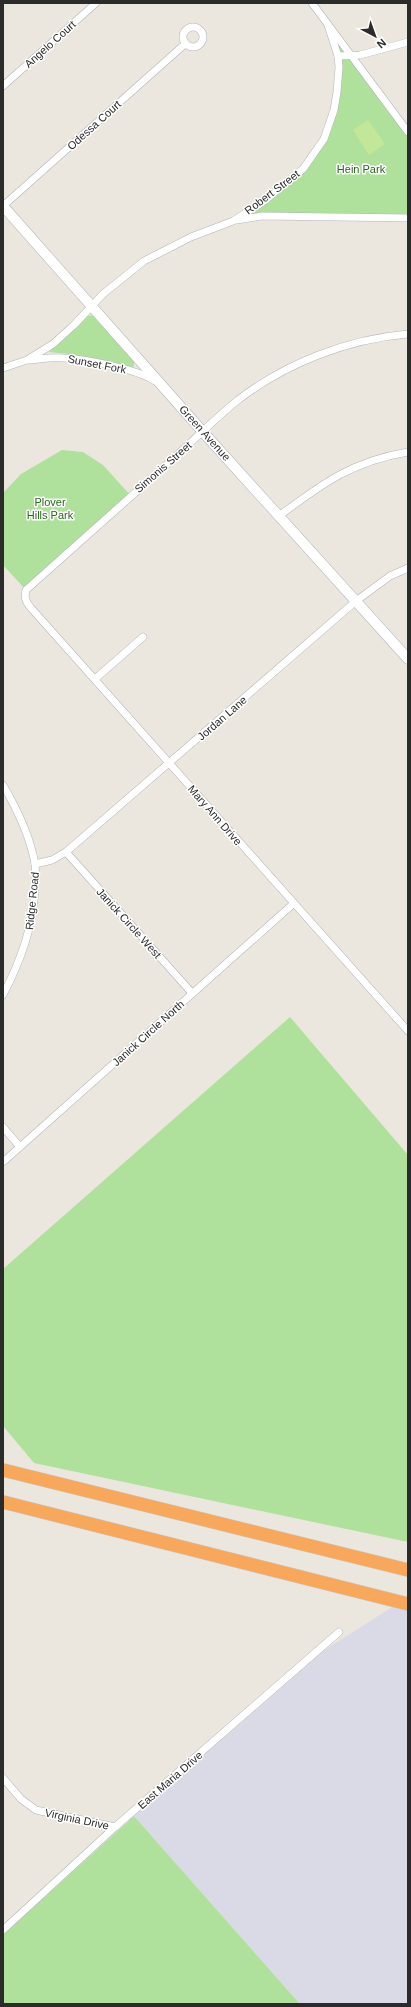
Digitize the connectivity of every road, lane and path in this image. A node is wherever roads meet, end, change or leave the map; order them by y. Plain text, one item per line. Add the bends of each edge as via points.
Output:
1 (96, 3) edge
2 (312, 3) edge
3 (328, 25) junction
4 (408, 42) edge
5 (185, 44) dead end
6 (352, 55) junction
7 (338, 56) junction
8 (3, 86) edge
9 (408, 132) edge
10 (3, 206) edge
11 (408, 218) edge
12 (233, 221) junction
13 (92, 305) junction
14 (408, 334) edge
15 (27, 360) junction
16 (3, 368) edge
17 (163, 387) junction
18 (203, 432) junction
19 (408, 452) edge
20 (279, 516) junction
21 (408, 568) edge
22 (25, 596) joint
23 (356, 601) junction
24 (143, 637) dead end
25 (408, 659) edge
26 (95, 679) junction
27 (170, 764) junction
28 (3, 785) edge
29 (66, 852) junction
30 (35, 864) junction
31 (293, 904) junction
32 (192, 994) junction
33 (3, 995) edge
34 (408, 1031) edge
35 (3, 1127) edge
36 (20, 1147) junction
37 (3, 1162) edge
38 (3, 1470) edge
39 (3, 1502) edge
40 (408, 1570) edge
41 (408, 1604) edge
42 (339, 1632) dead end
43 (3, 1778) edge
44 (116, 1827) junction
45 (3, 1930) edge

1 - 8 street, Angelo Court
2 - 3 street
3 - 6 street
3 - 7 street, Robert Street
4 - 6 street
5 - 10 street, Odessa Court
6 - 7 street
6 - 9 street
7 - 12 street, Robert Street via 334,110 324,139 298,174
10 - 13 street, Green Avenue
11 - 12 street, Robert Street via 262,216
12 - 13 street, Robert Street via 191,237 144,261 114,283
13 - 15 street, Sunset Fork via 53,344
13 - 17 street, Green Avenue
14 - 18 street, Simonis Street via 349,345 318,355 262,384 238,400
15 - 16 street, Sunset Fork
15 - 17 street, Sunset Fork via 77,359 132,371 151,378
17 - 18 street, Green Avenue
18 - 20 street, Green Avenue
18 - 22 street, Simonis Street via 26,590
19 - 20 street via 374,459 339,473
20 - 23 street, Green Avenue
21 - 23 street, Jordan Lane via 390,576
22 - 26 street, Mary Ann Drive via 31,608
23 - 25 street, Green Avenue
23 - 27 street, Jordan Lane
24 - 26 street
26 - 27 street, Mary Ann Drive
27 - 29 street, Jordan Lane
27 - 31 street, Mary Ann Drive
28 - 30 street, Ridge Road via 24,824
29 - 30 street, Jordan Lane via 52,860
29 - 32 street, Janick Circle West
30 - 33 street, Ridge Road via 35,894 29,933 18,966
31 - 32 street, Janick Circle North
31 - 34 street, Mary Ann Drive
32 - 36 street, Janick Circle North
35 - 36 street
36 - 37 street, Janick Circle North
38 - 40 highway
39 - 41 highway
42 - 44 street, East Maria Drive
43 - 44 street, Virginia Drive via 21,1799 36,1810
44 - 45 street, East Maria Drive

